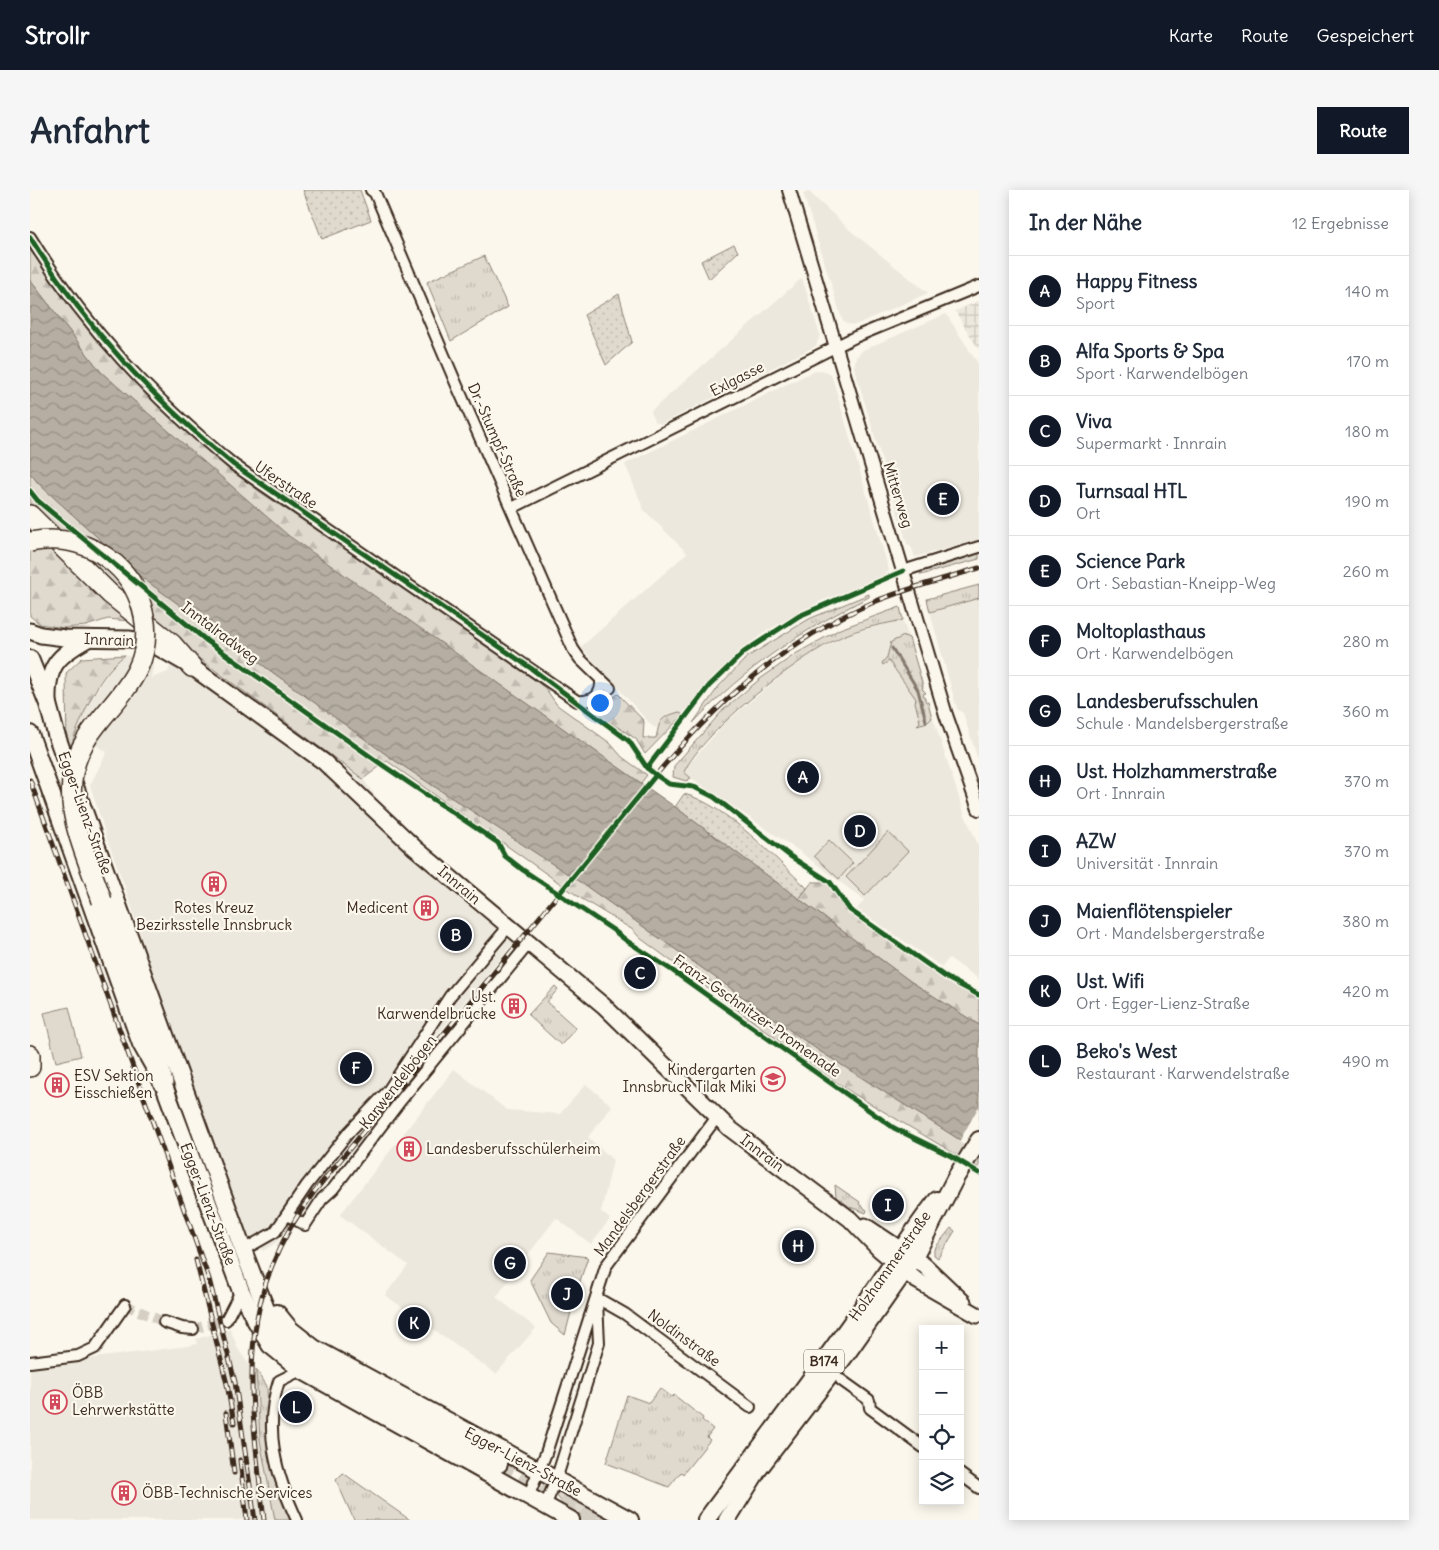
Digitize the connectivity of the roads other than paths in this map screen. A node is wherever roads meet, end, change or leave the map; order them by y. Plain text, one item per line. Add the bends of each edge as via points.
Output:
1 (789, 190) edge
2 (374, 191) edge
3 (30, 237) edge
4 (979, 286) edge
5 (836, 348) junction
6 (512, 508) junction
7 (30, 515) edge
8 (30, 542) edge
9 (979, 547) edge
10 (903, 571) junction
11 (30, 631) edge
12 (89, 639) junction
13 (30, 659) edge
14 (192, 667) junction
15 (606, 684) joint
16 (48, 704) junction
17 (30, 734) edge
18 (979, 809) edge
19 (509, 926) junction
20 (530, 942) junction
21 (30, 1055) edge
22 (30, 1067) edge
23 (163, 1083) junction
24 (388, 1091) junction
25 (401, 1100) junction
26 (717, 1117) junction
27 (979, 1140) edge
28 (287, 1215) junction
29 (243, 1250) junction
30 (903, 1260) junction
31 (241, 1291) junction
32 (597, 1298) junction
33 (125, 1305) dead end
34 (978, 1315) edge
35 (226, 1320) dead end
36 (164, 1322) tunnel mouth
37 (193, 1329) tunnel mouth
38 (30, 1362) edge
39 (301, 1370) junction
40 (841, 1380) dead end
41 (750, 1407) dead end
42 (919, 1444) edge
43 (499, 1464) tunnel mouth
44 (540, 1471) junction
45 (964, 1477) edge
46 (556, 1480) junction
47 (979, 1488) edge
48 (528, 1497) junction
49 (545, 1506) junction
50 (297, 1520) edge
51 (571, 1520) edge
52 (630, 1520) edge
53 (706, 1520) edge
54 (727, 1520) edge

1 - 5 street, Mitterweg
2 - 6 street, Dr.-Stumpf-Straße
3 - 15 street, Uferstraße via 82,314 122,362 234,465 577,701 594,698
4 - 5 street, Exlgasse via 873,329
5 - 6 street, Exlgasse
5 - 10 street, Mitterweg
6 - 15 street, Dr.-Stumpf-Straße via 573,649
7 - 14 highway via 110,594 172,644
8 - 23 highway, bridge via 66,540 101,553 128,578 143,611 146,635 142,661 131,684 82,746 73,772 72,796 74,819 152,1040
9 - 10 street
10 - 18 street, Mitterweg via 946,715
11 - 12 main road, Innrain
12 - 14 main road, Innrain via 140,641
12 - 16 main road via 62,654 55,664 49,675
13 - 16 main road, Egger-Lienz-Straße
14 - 19 main road, Innrain via 324,762 415,848
16 - 29 main road, Egger-Lienz-Straße via 56,734
17 - 23 main road, Egger-Lienz-Straße via 141,1044
19 - 20 main road, Innrain
19 - 24 street, Karwendelbögen via 450,996
20 - 25 street, Karwendelbögen
20 - 26 main road, Innrain via 604,1006
21 - 22 highway
23 - 31 main road, Egger-Lienz-Straße
24 - 25 street
24 - 28 street, Karwendelbögen via 345,1138
25 - 28 street, Karwendelbögen via 305,1225
26 - 30 main road, Innrain
26 - 32 street, Mandelsbergerstraße via 612,1256 602,1274
27 - 30 main road, Holzhammerstraße / B174
28 - 29 street, Karwendelbögen via 275,1232
29 - 43 main road, Egger-Lienz-Straße via 269,1317 289,1344 318,1364
29 - 44 main road, Egger-Lienz-Straße via 258,1269 279,1317 305,1342
30 - 34 main road, Innrain via 944,1298
30 - 53 main road, Holzhammerstraße / B174
30 - 54 main road, Holzhammerstraße / B174 via 843,1359 758,1470
31 - 35 street
31 - 39 main road, Egger-Lienz-Straße via 270,1345
32 - 41 street, Noldinstraße via 625,1314
32 - 44 street, Mandelsbergerstraße
32 - 46 street, Mandelsbergerstraße via 599,1343
33 - 38 street via 95,1348 78,1356
36 - 37 street
39 - 48 main road, Egger-Lienz-Straße
39 - 50 street via 279,1381 271,1411 274,1456
40 - 42 street via 869,1400 870,1408
44 - 46 main road, Egger-Lienz-Straße
44 - 48 street, Mandelsbergerstraße
45 - 47 street
46 - 49 street, Mandelsbergerstraße
46 - 52 main road, Egger-Lienz-Straße
48 - 49 main road, Egger-Lienz-Straße
49 - 51 main road, Egger-Lienz-Straße

